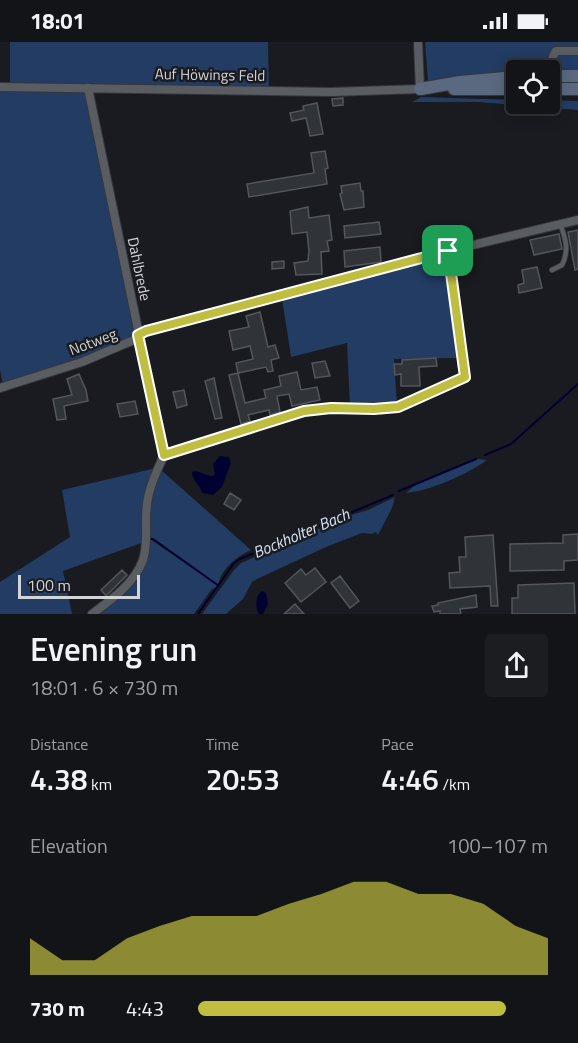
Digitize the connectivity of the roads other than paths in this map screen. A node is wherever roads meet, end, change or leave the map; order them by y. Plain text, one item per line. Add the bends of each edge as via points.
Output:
1 (418, 42) edge
2 (578, 51) edge
3 (552, 60) edge
4 (578, 76) edge
5 (506, 78) edge
6 (560, 81) edge
7 (560, 85) edge
8 (0, 87) edge
9 (88, 88) junction
10 (420, 89) junction
11 (506, 89) edge
12 (578, 89) edge
13 (578, 220) edge
14 (561, 226) junction
15 (448, 251) junction
16 (552, 270) dead end
17 (138, 335) junction
18 (0, 388) edge
19 (164, 455) junction
20 (92, 614) edge

1 - 10 street
2 - 3 street via 556,51
4 - 6 main road
5 - 10 main road, Auf Höwings Feld
7 - 12 main road
8 - 9 street, Auf Höwings Feld
9 - 10 street, Auf Höwings Feld via 331,92
9 - 17 street, Dahlbrede
10 - 11 main road, Auf Höwings Feld
13 - 14 street, Notweg
14 - 15 street, Notweg
14 - 16 lane via 567,255 562,266
15 - 17 street, Notweg
15 - 19 street via 465,377 398,407 304,411
17 - 18 street, Notweg via 82,362
17 - 19 street, Dahlbrede
19 - 20 street via 147,505 143,560 129,582

